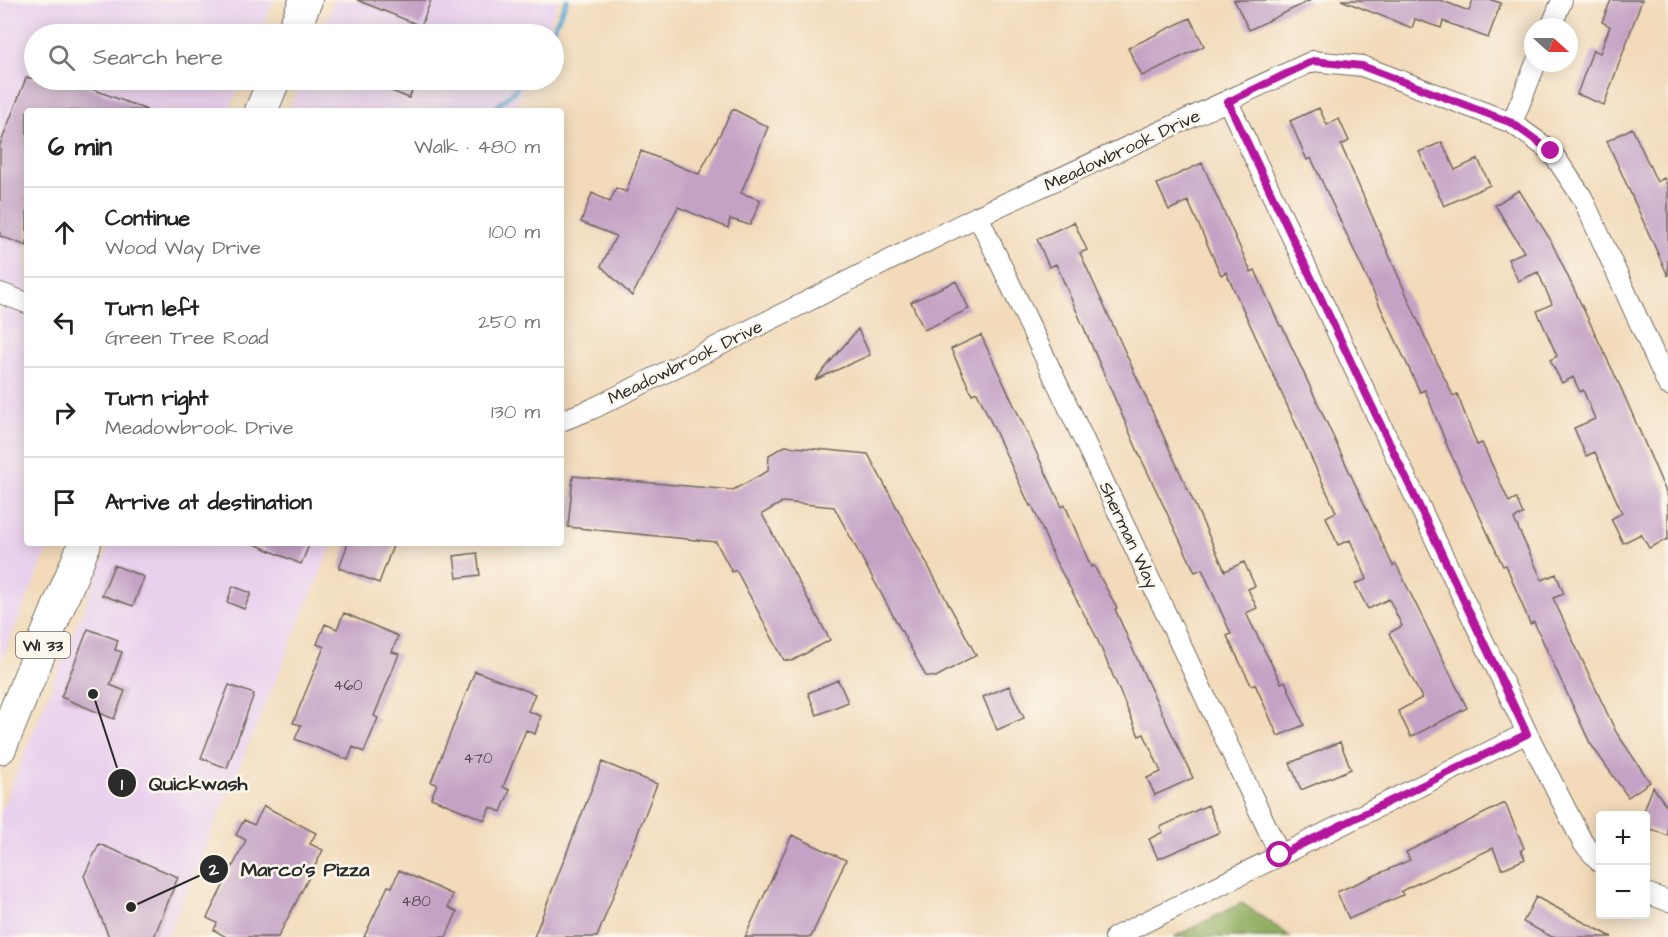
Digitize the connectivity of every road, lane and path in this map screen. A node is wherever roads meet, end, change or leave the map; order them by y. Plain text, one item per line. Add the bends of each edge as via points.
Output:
1 (306, 0) edge
2 (1562, 0) edge
3 (1555, 18) edge
4 (296, 24) edge
5 (1532, 72) edge
6 (270, 90) edge
7 (1228, 102) junction
8 (262, 108) edge
9 (1512, 123) junction
10 (978, 216) junction
11 (0, 293) edge
12 (24, 302) edge
13 (1668, 385) edge
14 (564, 420) edge
15 (84, 546) edge
16 (1527, 734) junction
17 (0, 748) edge
18 (1280, 855) junction
19 (1596, 858) edge
20 (1650, 894) edge
21 (1668, 901) edge
22 (1115, 937) edge

1 - 4 main road
2 - 3 street
5 - 9 street
6 - 8 main road
7 - 9 street, Meadowbrook Drive via 1313,61 1362,66
7 - 10 street, Meadowbrook Drive
7 - 16 street
9 - 13 street, Meadowbrook Drive via 1551,151 1582,197
10 - 14 street, Meadowbrook Drive
10 - 18 street, Sherman Way
11 - 12 street
15 - 17 main road, WI 33
16 - 18 street
16 - 19 street via 1583,843
18 - 22 street
20 - 21 street

